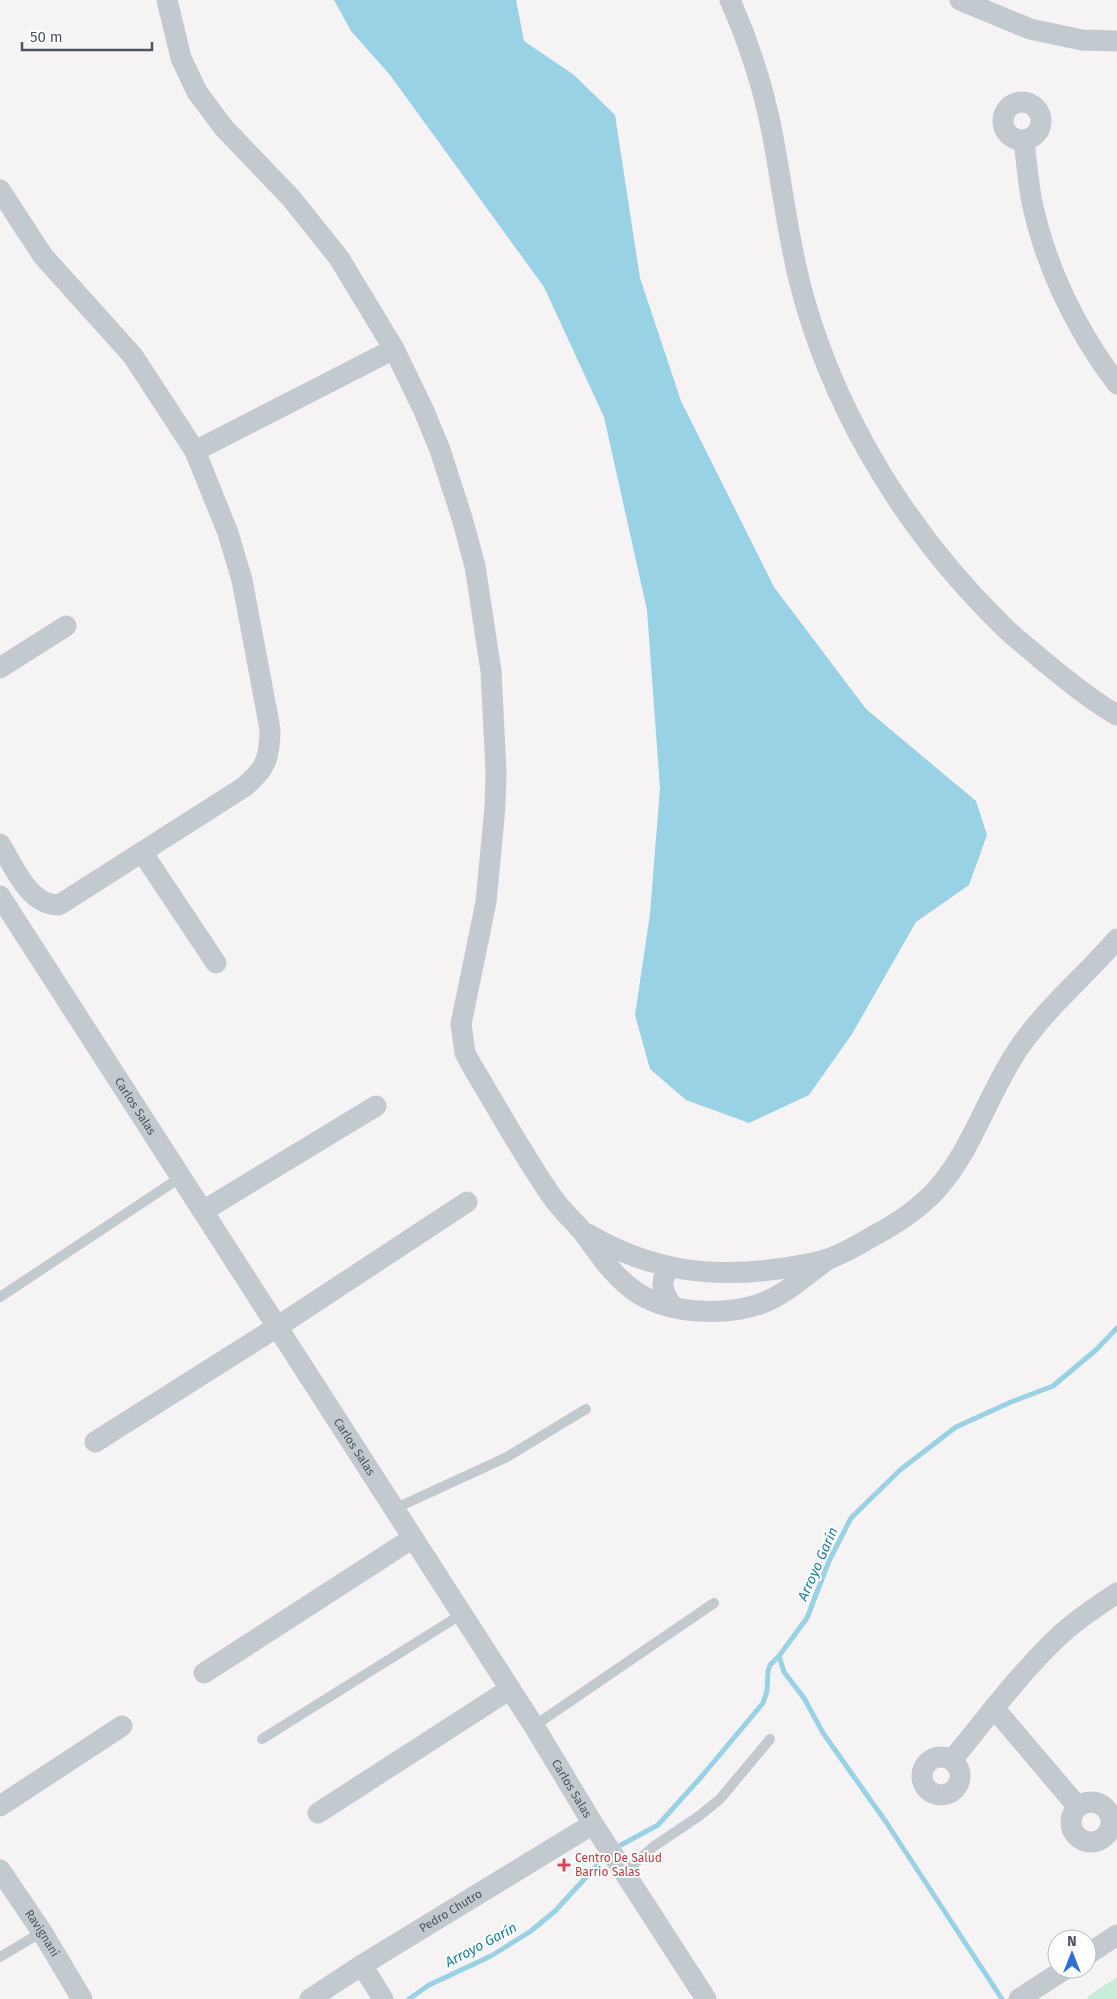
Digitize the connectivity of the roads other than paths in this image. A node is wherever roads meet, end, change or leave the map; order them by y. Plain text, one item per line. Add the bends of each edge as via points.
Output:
1 (167, 0) edge
2 (730, 0) edge
3 (960, 0) edge
4 (1117, 41) edge
5 (1024, 140) dead end
6 (0, 190) edge
7 (394, 349) junction
8 (1117, 384) edge
9 (195, 451) junction
10 (66, 626) dead end
11 (0, 668) edge
12 (1114, 716) edge
13 (0, 844) edge
14 (142, 852) junction
15 (0, 896) edge
16 (1117, 939) edge
17 (216, 963) dead end
18 (376, 1106) dead end
19 (181, 1177) junction
20 (467, 1202) dead end
21 (202, 1211) junction
22 (581, 1230) junction
23 (827, 1260) junction
24 (670, 1268) junction
25 (738, 1273) junction
26 (0, 1297) edge
27 (673, 1307) junction
28 (734, 1310) junction
29 (277, 1328) junction
30 (586, 1409) dead end
31 (95, 1442) dead end
32 (394, 1509) junction
33 (413, 1538) junction
34 (1117, 1593) edge
35 (1117, 1600) edge
36 (714, 1603) dead end
37 (1091, 1610) junction
38 (462, 1614) junction
39 (204, 1674) dead end
40 (510, 1689) junction
41 (994, 1708) junction
42 (122, 1726) dead end
43 (534, 1726) junction
44 (262, 1739) dead end
45 (770, 1740) dead end
46 (952, 1760) dead end
47 (0, 1806) edge
48 (1078, 1807) dead end
49 (318, 1813) dead end
50 (593, 1824) junction
51 (0, 1870) edge
52 (625, 1872) junction
53 (42, 1932) junction
54 (1117, 1935) edge
55 (1097, 1948) edge
56 (0, 1957) edge
57 (362, 1965) junction
58 (1050, 1979) edge
59 (382, 1997) edge
60 (82, 1999) edge
61 (310, 1999) edge
62 (706, 1999) edge
63 (1019, 1999) edge

1 - 7 street via 181,58 197,92 224,128 291,198 339,258
2 - 12 street via 751,50 761,86 805,302 825,358 865,446 899,503 952,572 1001,625
3 - 4 street via 1030,29 1082,40
5 - 8 street via 1032,198 1047,255 1070,309 1099,360
6 - 9 street via 43,256 133,356
7 - 9 street
7 - 22 street via 440,450 459,509 475,566 491,671 496,807 486,902 464,1005 462,1041 472,1066 552,1197
9 - 14 street via 228,533 242,580 270,729 270,748 266,763 244,787
10 - 11 street
13 - 14 street via 30,892 51,905 59,905
14 - 17 street
15 - 19 street, Carlos Salas
16 - 23 street via 1047,1011 1020,1046 992,1093 970,1141 937,1189 899,1222
18 - 21 street
19 - 21 street, Carlos Salas
19 - 26 lane
20 - 29 street
21 - 29 street, Carlos Salas
22 - 24 street via 611,1248
22 - 27 street via 606,1265 638,1293
23 - 25 street
23 - 28 street via 780,1293 761,1303
24 - 25 street
24 - 27 street via 662,1282
25 - 28 street via 748,1284 748,1292 746,1300
27 - 28 street
29 - 31 street
29 - 32 street, Carlos Salas
30 - 32 lane via 507,1457
32 - 33 street, Carlos Salas
33 - 38 street, Carlos Salas
33 - 39 street
34 - 37 street
35 - 37 street
36 - 43 lane
37 - 41 street via 1058,1637
38 - 40 street, Carlos Salas
38 - 44 lane
40 - 43 street, Carlos Salas
40 - 49 street
41 - 46 street
41 - 48 street
42 - 47 street
43 - 50 street, Carlos Salas
45 - 52 lane via 720,1798 653,1847
50 - 52 street, Carlos Salas
50 - 57 street, Pedro Chutro
51 - 53 street, Ravignani
52 - 62 street, Carlos Salas
53 - 56 lane
53 - 60 street, Ravignani
54 - 55 street
57 - 59 street
57 - 61 street, Pedro Chutro
58 - 63 street

